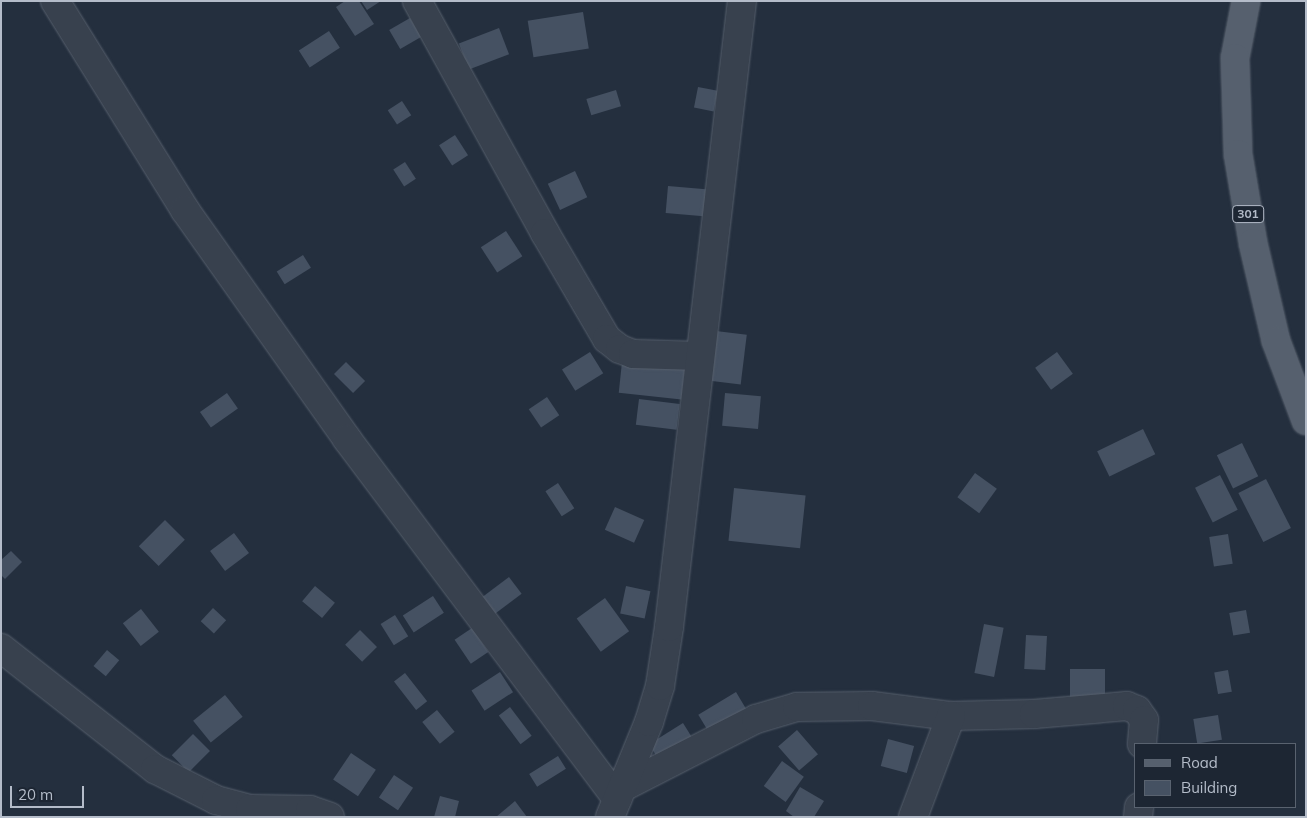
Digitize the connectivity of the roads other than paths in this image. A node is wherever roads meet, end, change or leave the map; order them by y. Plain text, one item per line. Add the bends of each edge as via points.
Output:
1 (56, 1) edge
2 (418, 1) edge
3 (742, 1) edge
4 (1246, 1) edge
5 (700, 356) junction
6 (1306, 421) edge
7 (1, 648) edge
8 (951, 716) junction
9 (1142, 743) edge
10 (617, 801) edge
11 (330, 817) edge
12 (913, 817) edge

1 - 10 street via 190,218 347,439
2 - 5 street via 545,233 608,339 620,350 633,354
3 - 5 street
4 - 6 main road, 301 via 1235,58 1238,154 1276,341
5 - 10 street via 660,686
7 - 11 street via 155,769 216,800 250,808 310,810
8 - 9 street via 1034,714 1127,706 1137,710 1144,720
8 - 10 street via 872,706 797,707 756,719
8 - 12 street

